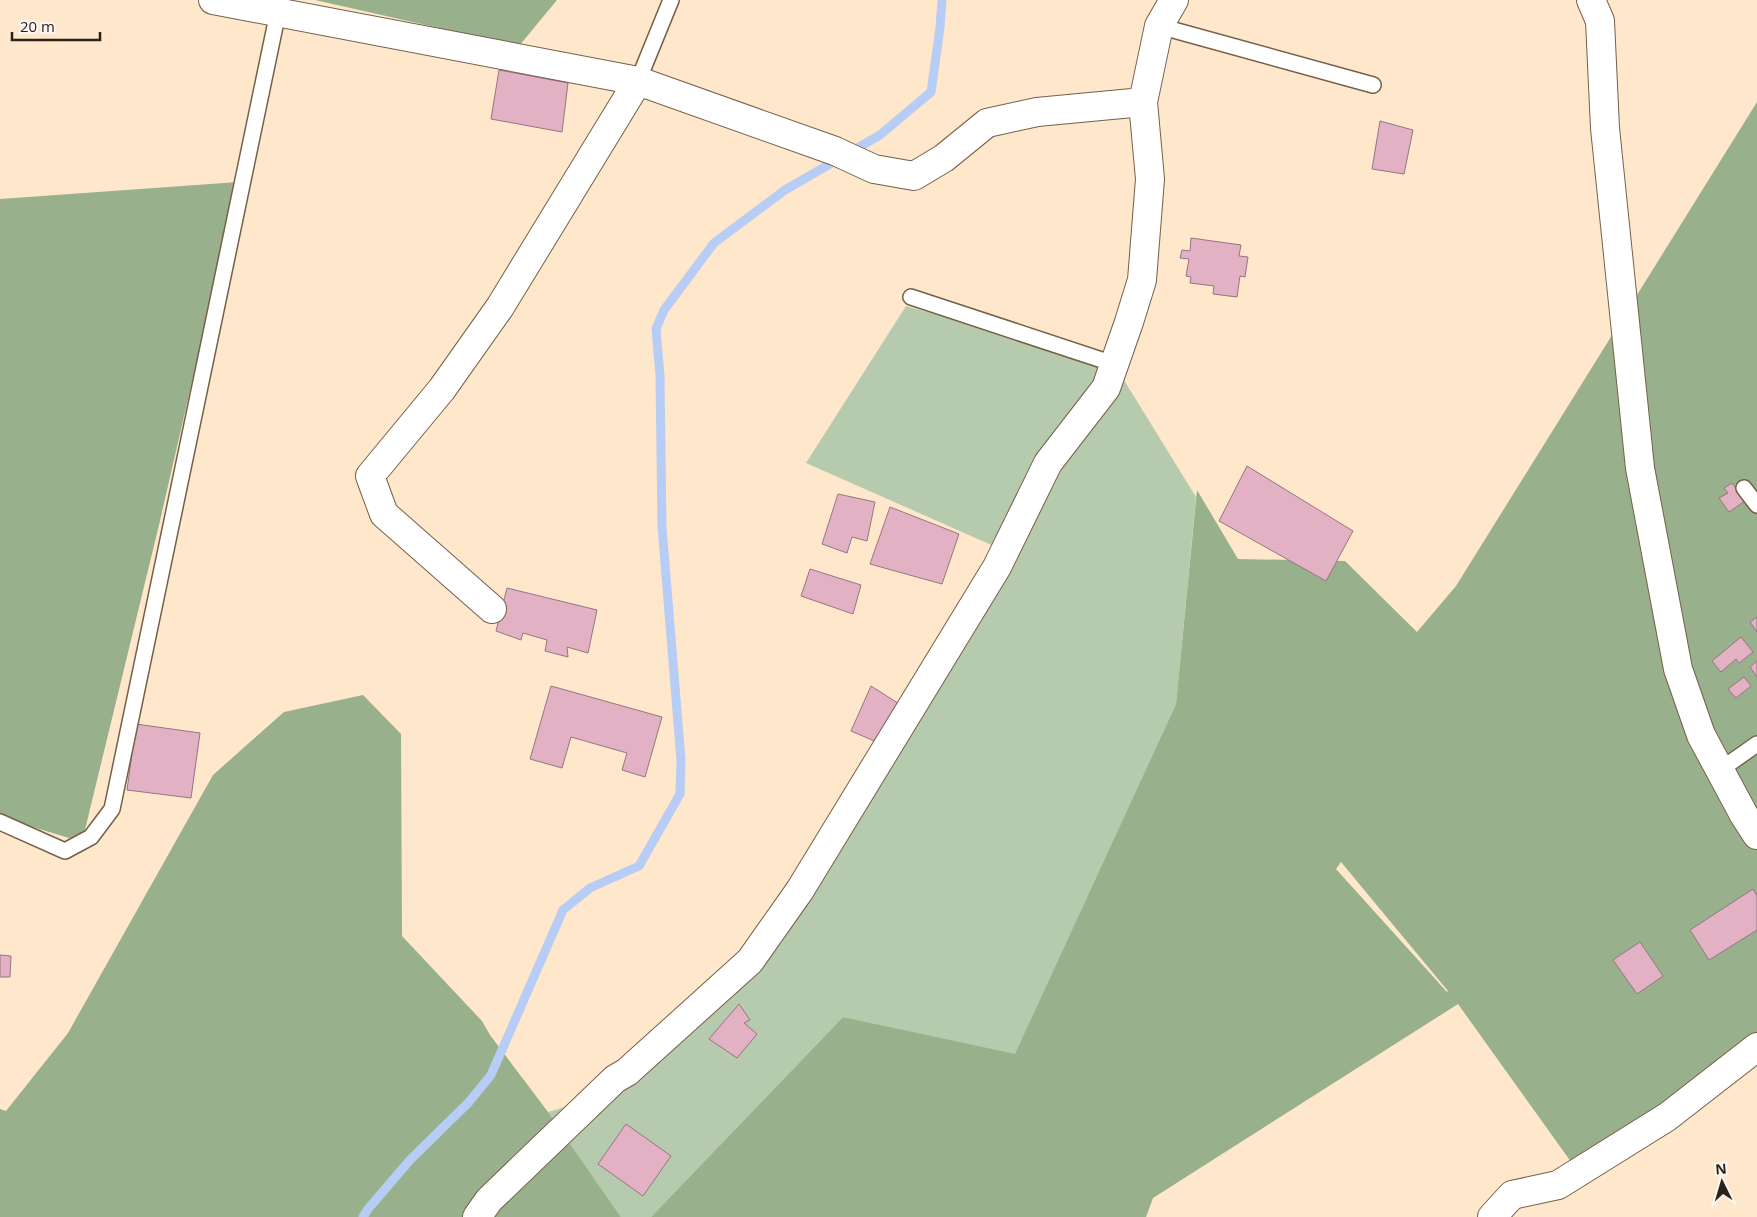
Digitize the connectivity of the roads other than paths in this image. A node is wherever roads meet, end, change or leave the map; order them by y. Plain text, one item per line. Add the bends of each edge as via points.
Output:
1 (213, 0) edge
2 (672, 0) edge
3 (1174, 0) edge
4 (1591, 0) edge
5 (280, 6) edge
6 (1159, 26) junction
7 (638, 81) junction
8 (1373, 85) dead end
9 (1143, 102) junction
10 (911, 297) dead end
11 (1114, 364) junction
12 (1744, 488) dead end
13 (1757, 505) edge
14 (492, 609) dead end
15 (1757, 744) edge
16 (1720, 770) junction
17 (0, 822) edge
18 (1757, 834) edge
19 (1757, 1047) edge
20 (477, 1217) edge
21 (1492, 1217) edge

1 - 5 street
2 - 7 lane
3 - 6 street
4 - 16 street via 1600,21 1605,128 1640,468 1678,669 1701,735
5 - 7 street
5 - 17 lane via 112,809 91,837 65,851
6 - 8 lane
6 - 9 street
7 - 9 street via 835,151 874,169 914,176 944,158 987,123 1037,112
7 - 14 street via 500,307 442,389 370,476 384,514
9 - 11 street via 1150,179 1142,280
10 - 11 lane
11 - 20 street via 1106,388 1048,463 997,567 876,768 800,890 750,961 627,1072 614,1080 489,1200
12 - 13 lane
15 - 16 lane
16 - 18 street
19 - 21 street via 1667,1117 1558,1185 1512,1195

